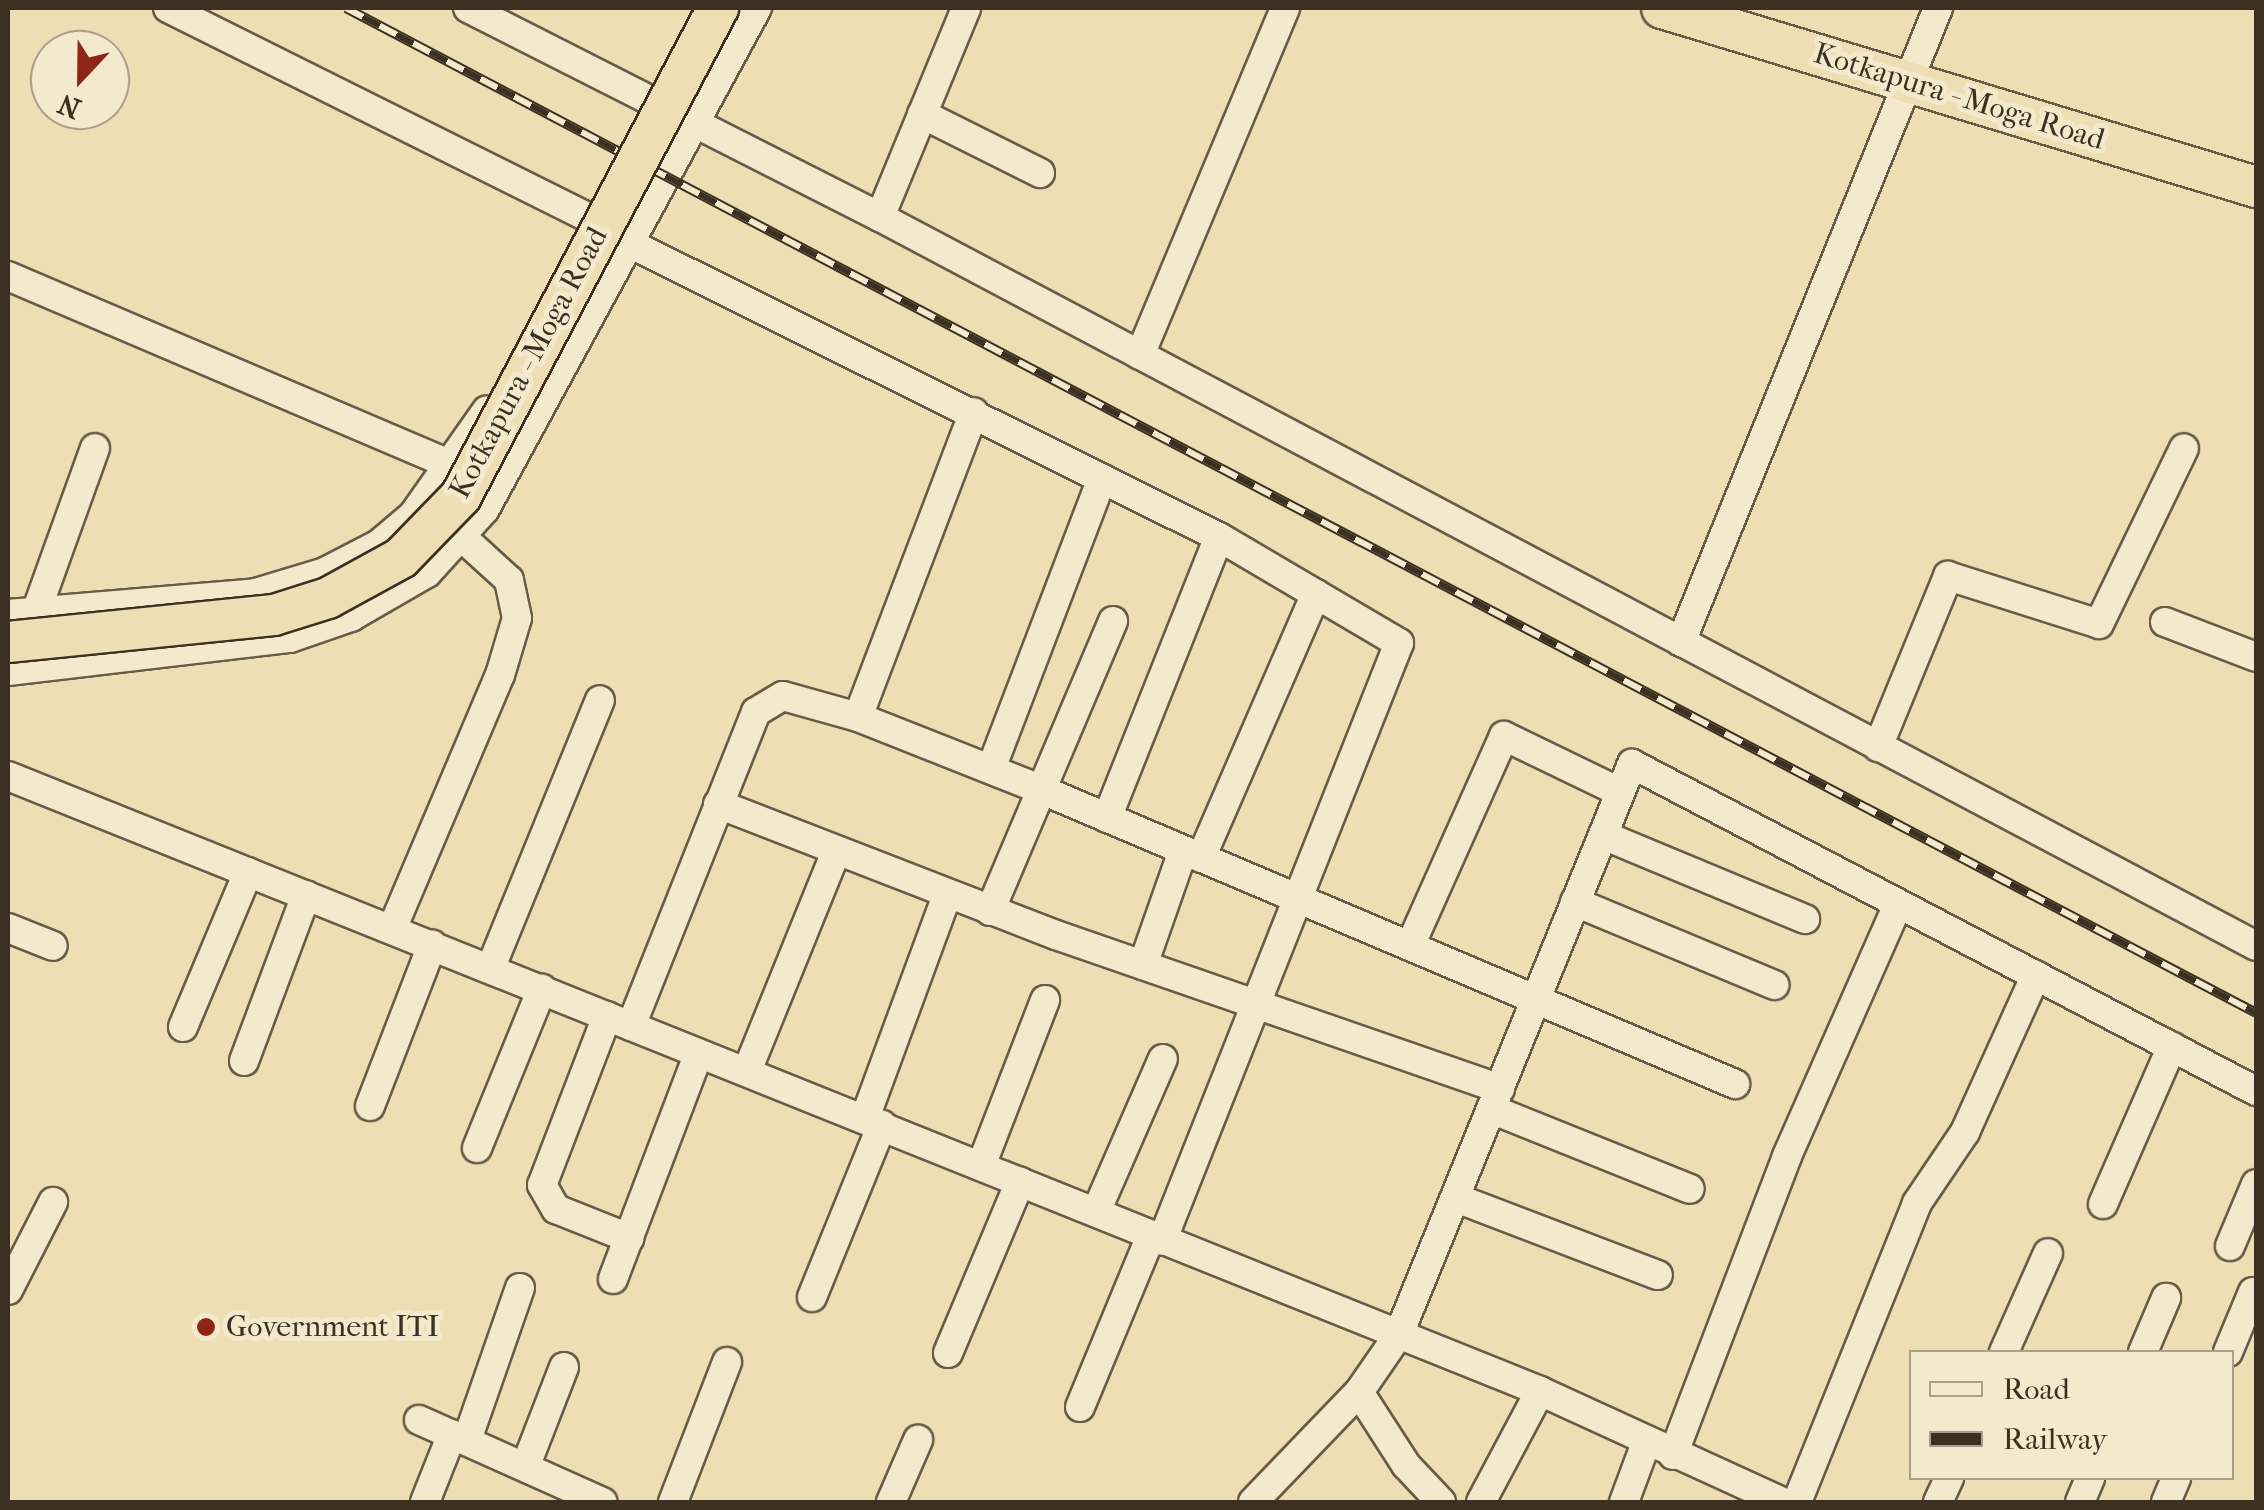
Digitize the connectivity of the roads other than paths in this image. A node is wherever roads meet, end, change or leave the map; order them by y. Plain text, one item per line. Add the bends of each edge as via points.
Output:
1 (168, 8) edge
2 (468, 8) edge
3 (703, 8) edge
4 (718, 8) edge
5 (757, 8) edge
6 (966, 8) edge
7 (1284, 8) edge
8 (1662, 8) edge
9 (1938, 8) edge
10 (1908, 80) junction
11 (654, 100) junction
12 (922, 114) junction
13 (695, 122) junction
14 (1040, 172) dead end
15 (2256, 187) edge
16 (880, 218) junction
17 (591, 220) junction
18 (629, 243) junction
19 (8, 276) edge
20 (1140, 355) junction
21 (974, 412) junction
22 (95, 448) dead end
23 (2184, 448) dead end
24 (452, 465) junction
25 (1102, 478) junction
26 (1219, 537) junction
27 (464, 539) junction
28 (1316, 594) junction
29 (22, 613) edge
30 (1113, 621) dead end
31 (2165, 622) dead end
32 (8, 642) edge
33 (1681, 642) junction
34 (2256, 657) edge
35 (8, 672) edge
36 (600, 700) dead end
37 (858, 716) junction
38 (1878, 747) junction
39 (990, 770) junction
40 (8, 776) edge
41 (1042, 790) junction
42 (1620, 792) junction
43 (718, 804) junction
44 (1107, 818) junction
45 (1603, 835) junction
46 (836, 852) junction
47 (1192, 854) junction
48 (248, 872) junction
49 (948, 895) junction
50 (306, 896) junction
51 (1298, 899) junction
52 (1574, 902) junction
53 (1898, 904) junction
54 (990, 910) junction
55 (1805, 918) dead end
56 (8, 928) edge
57 (392, 929) junction
58 (432, 945) junction
59 (53, 946) dead end
60 (1410, 946) junction
61 (2256, 946) edge
62 (1143, 965) junction
63 (491, 967) junction
64 (2036, 975) junction
65 (1774, 986) dead end
66 (542, 989) junction
67 (1045, 1000) dead end
68 (1536, 1000) junction
69 (1259, 1002) junction
70 (619, 1021) junction
71 (183, 1027) dead end
72 (2172, 1046) junction
73 (698, 1055) junction
74 (1163, 1059) dead end
75 (244, 1061) dead end
76 (746, 1071) junction
77 (1735, 1084) dead end
78 (2256, 1091) edge
79 (1496, 1099) junction
80 (370, 1106) dead end
81 (874, 1121) junction
82 (477, 1148) dead end
83 (981, 1166) junction
84 (1020, 1182) junction
85 (2256, 1184) edge
86 (1690, 1189) dead end
87 (1456, 1198) junction
88 (53, 1202) dead end
89 (2103, 1204) dead end
90 (1096, 1212) junction
91 (628, 1238) junction
92 (1156, 1238) junction
93 (2230, 1246) dead end
94 (2048, 1253) dead end
95 (1658, 1275) dead end
96 (613, 1278) dead end
97 (520, 1288) dead end
98 (8, 1290) edge
99 (2253, 1292) dead end
100 (812, 1298) dead end
101 (2166, 1298) dead end
102 (1399, 1334) junction
103 (2005, 1350) edge
104 (2144, 1350) edge
105 (2229, 1350) edge
106 (948, 1353) dead end
107 (727, 1362) dead end
108 (564, 1367) dead end
109 (1540, 1391) junction
110 (1360, 1392) junction
111 (1080, 1407) dead end
112 (419, 1420) dead end
113 (459, 1437) junction
114 (918, 1440) dead end
115 (1646, 1443) junction
116 (1673, 1455) junction
117 (526, 1464) junction
118 (607, 1501) edge
119 (425, 1502) edge
120 (673, 1502) edge
121 (891, 1502) edge
122 (1253, 1502) edge
123 (1441, 1502) edge
124 (1481, 1502) edge
125 (1624, 1502) edge
126 (1783, 1502) edge
127 (1797, 1502) edge

1 - 17 street
2 - 11 street
3 - 11 street
4 - 32 highway, Kotkapura - Moga Road, bridge via 469,483 401,558 328,598 274,615
5 - 13 street
6 - 12 street
7 - 20 street
8 - 10 highway, Kotkapura - Moga Road
9 - 10 street
10 - 15 highway, Kotkapura - Moga Road
10 - 33 street
11 - 13 street
11 - 17 street
12 - 14 street
12 - 16 street
13 - 16 street
13 - 18 street
16 - 20 street
17 - 24 street
18 - 21 street
18 - 27 street
19 - 24 street
20 - 33 street
21 - 25 street
21 - 37 street
22 - 29 street
23 - 38 street via 2099,624 1948,576
24 - 29 street via 413,515 379,544 325,572 256,592
25 - 26 street
25 - 39 street
26 - 28 street
26 - 44 street
27 - 35 street via 390,597 290,638
27 - 57 street via 509,580 517,618 500,674
28 - 47 street
28 - 51 street via 1389,633 1400,649
30 - 41 street
31 - 34 street
33 - 38 street
36 - 63 street
37 - 39 street
37 - 43 street via 799,698 770,698 756,712
38 - 61 street
39 - 41 street
40 - 48 street
41 - 44 street
41 - 54 street
42 - 45 street
42 - 53 street via 1632,764
42 - 60 street via 1504,736
43 - 46 street
43 - 70 street
44 - 47 street
45 - 52 street
45 - 55 street
46 - 49 street
46 - 76 street
47 - 51 street
47 - 62 street
48 - 50 street
48 - 71 street
49 - 54 street
49 - 81 street
50 - 57 street
50 - 75 street
51 - 60 street
51 - 69 street
52 - 65 street
52 - 68 street
53 - 64 street
53 - 116 street via 1787,1156
54 - 62 street
56 - 59 street
57 - 58 street
58 - 63 street
58 - 80 street
60 - 68 street
62 - 69 street
63 - 66 street
64 - 72 street
64 - 127 street via 1965,1132 1917,1204
66 - 70 street
66 - 82 street
67 - 83 street
68 - 77 street
68 - 79 street
69 - 79 street
69 - 92 street
70 - 73 street
70 - 91 street via 543,1196 556,1209
72 - 78 street
72 - 89 street
73 - 76 street
73 - 91 street
74 - 90 street
76 - 81 street
79 - 86 street
79 - 87 street
81 - 83 street
81 - 100 street
83 - 84 street
84 - 90 street
84 - 106 street
85 - 93 street
87 - 95 street
87 - 102 street
88 - 98 street
90 - 92 street
91 - 96 street
92 - 102 street
92 - 111 street
94 - 103 street
97 - 113 street
99 - 105 street
101 - 104 street
102 - 109 street
102 - 110 street
107 - 120 street
108 - 117 street
109 - 115 street
109 - 124 street
110 - 122 street
110 - 123 street via 1406,1465
112 - 113 street
113 - 117 street
113 - 119 street
114 - 121 street
115 - 116 street
115 - 125 street
116 - 126 street
117 - 118 street

